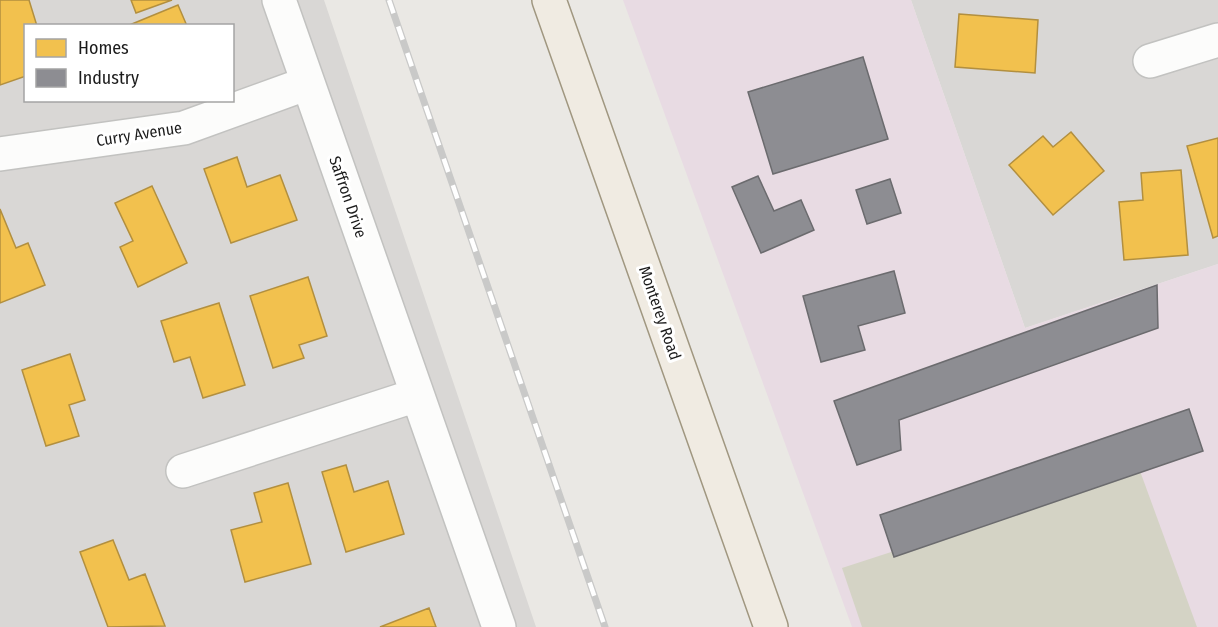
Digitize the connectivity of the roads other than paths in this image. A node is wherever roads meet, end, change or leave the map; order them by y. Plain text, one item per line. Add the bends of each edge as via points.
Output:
1 (279, 0) edge
2 (549, 0) edge
3 (1218, 40) edge
4 (1150, 61) dead end
5 (308, 83) junction
6 (0, 154) edge
7 (417, 395) junction
8 (183, 471) dead end
9 (499, 627) edge
10 (771, 627) edge

1 - 5 street, Saffron Drive
2 - 10 main road, Monterey Road
3 - 4 street
5 - 6 street, Curry Avenue via 184,128
5 - 7 street, Saffron Drive
7 - 8 street
7 - 9 street, Saffron Drive

